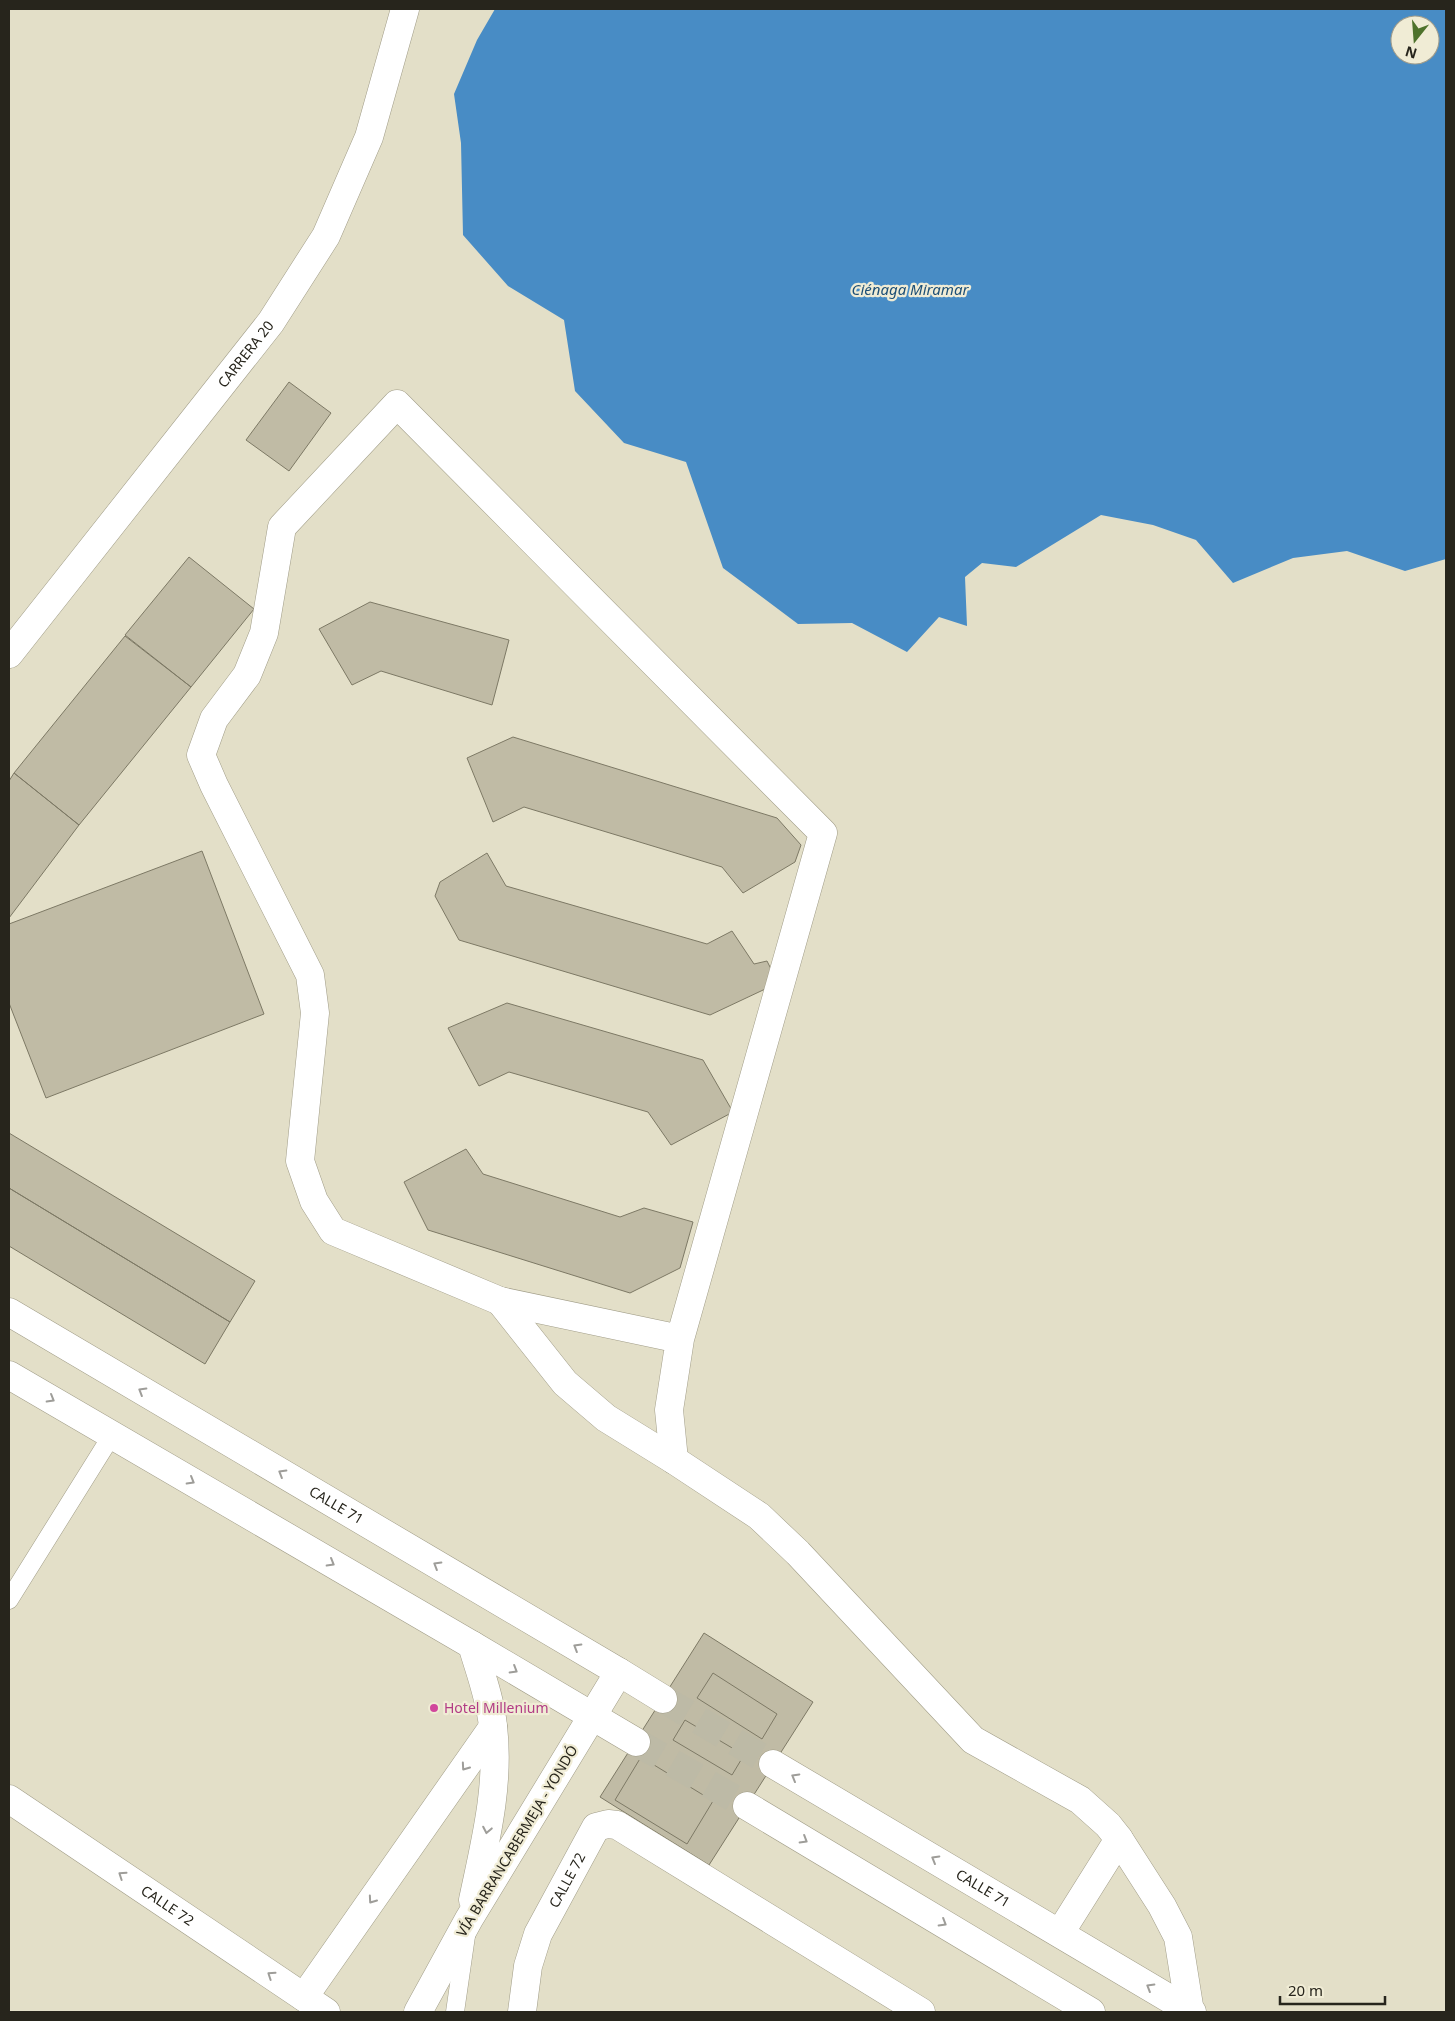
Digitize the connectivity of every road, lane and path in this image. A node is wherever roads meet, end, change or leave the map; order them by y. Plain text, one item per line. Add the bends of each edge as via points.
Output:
1 (405, 9) edge
2 (9, 654) edge
3 (500, 1301) junction
4 (9, 1312) edge
5 (680, 1339) junction
6 (9, 1375) edge
7 (112, 1435) junction
8 (674, 1460) junction
9 (9, 1600) edge
10 (472, 1645) junction
11 (619, 1672) junction
12 (663, 1699) tunnel mouth
13 (593, 1717) junction
14 (493, 1727) junction
15 (636, 1742) tunnel mouth
16 (773, 1764) tunnel mouth
17 (9, 1799) edge
18 (747, 1806) tunnel mouth
19 (1120, 1839) junction
20 (469, 1920) junction
21 (1060, 1933) junction
22 (304, 1997) junction
23 (326, 2012) edge
24 (418, 2012) edge
25 (455, 2012) edge
26 (522, 2012) edge
27 (921, 2012) edge
28 (1092, 2012) edge
29 (1190, 2012) edge

1 - 2 street, CARRERA 20 via 369,137 326,236 271,322
3 - 5 street
3 - 5 street via 333,1231 314,1201 300,1161 315,1014 310,975 201,755 214,720 247,674 264,633 282,527 397,404 823,833
3 - 8 street via 565,1383 606,1418
11 -> 4 street, CALLE 71
5 - 8 street via 669,1410
6 -> 7 street
7 - 9 lane
7 -> 10 street
8 - 19 street via 759,1516 798,1552 973,1740 1080,1800
10 -> 13 street
10 - 14 street via 486,1689
11 - 12 street, CALLE 71
11 - 13 street, VÍA BARRANCABERMEJA - YONDÓ
13 - 15 street
13 - 20 street, VÍA BARRANCABERMEJA - YONDÓ
14 -> 20 street via 495,1774
14 -> 22 street
21 -> 16 street, CALLE 71
22 -> 17 street, CALLE 72
18 -> 28 street
19 - 21 street
19 - 29 street via 1178,1937
20 - 24 street, VÍA BARRANCABERMEJA - YONDÓ
20 - 25 lane
29 -> 21 street, CALLE 71
22 - 23 street, CALLE 72
26 - 27 street, CALLE 72 via 528,1966 538,1934 596,1827 608,1824 617,1825

